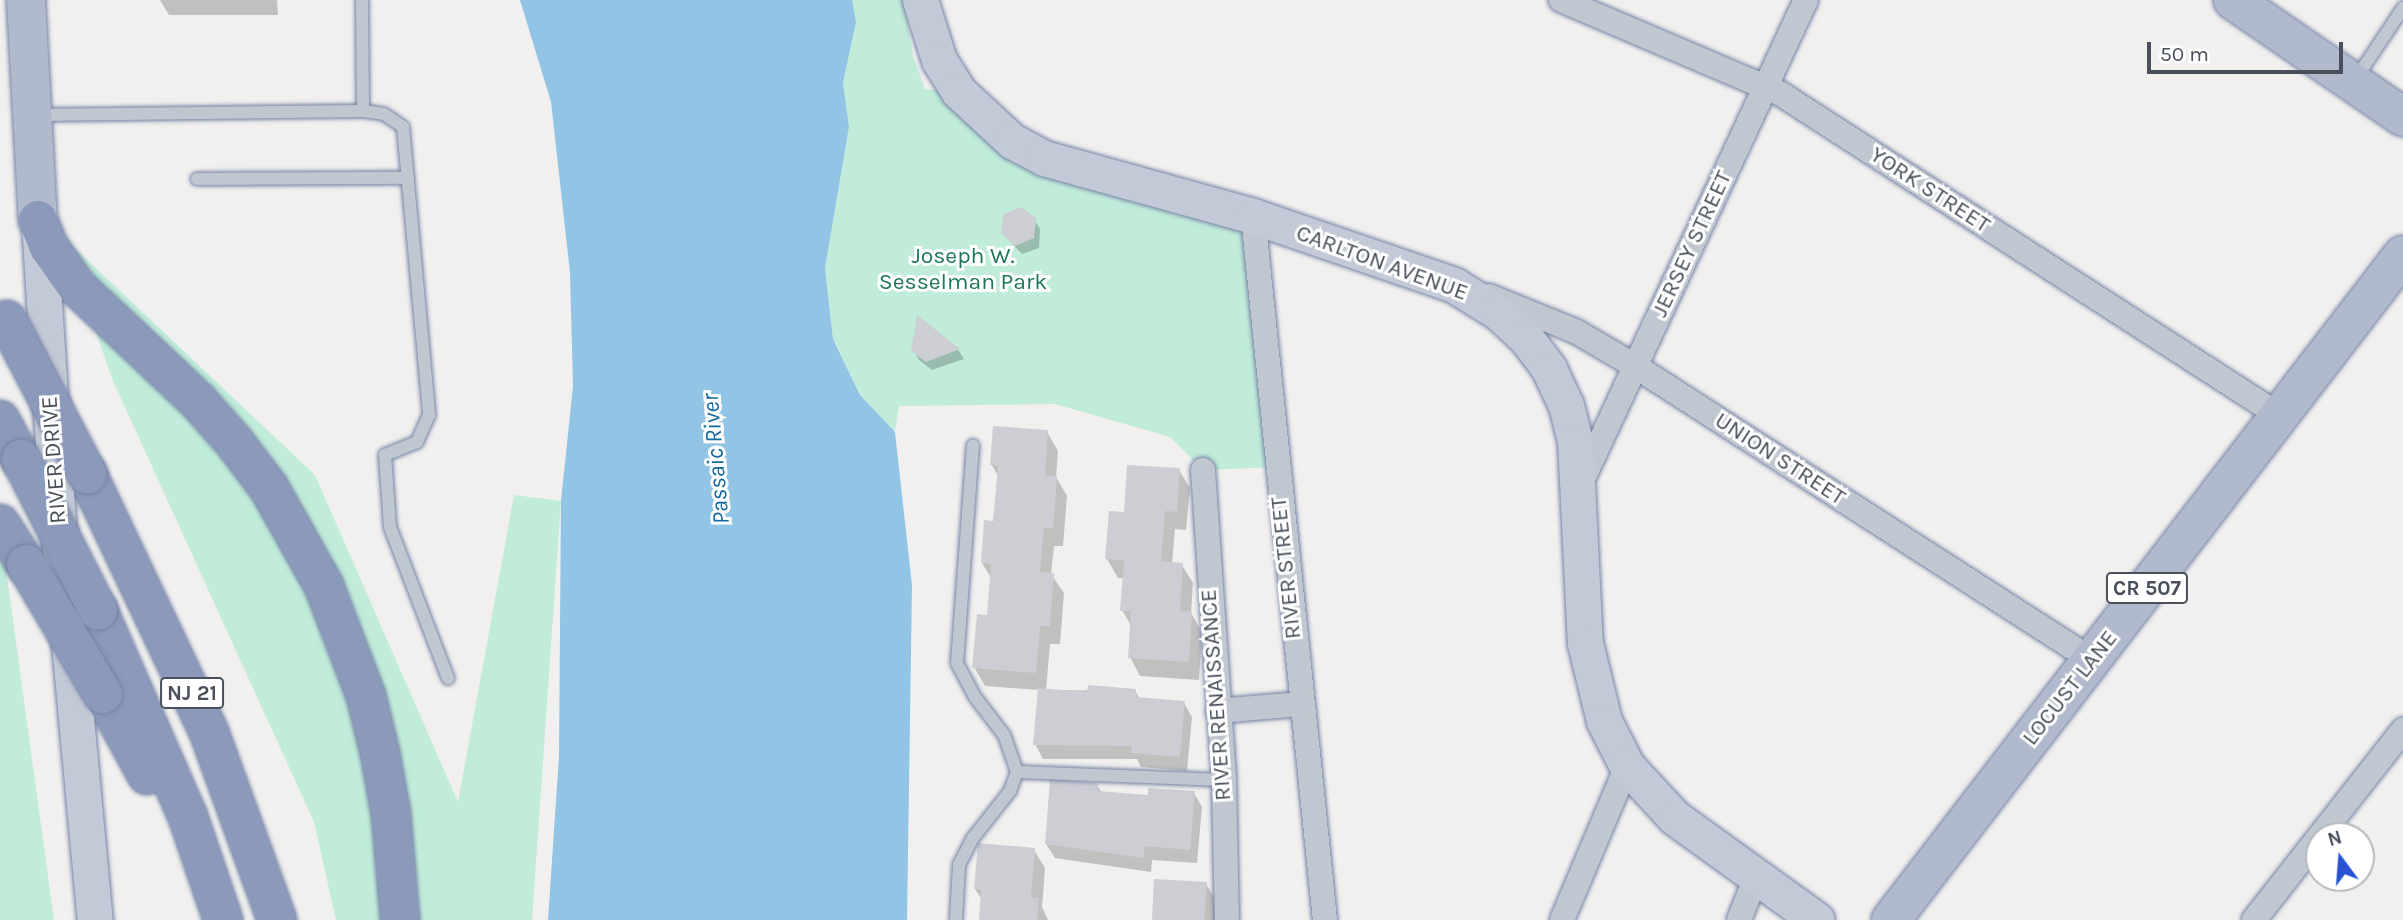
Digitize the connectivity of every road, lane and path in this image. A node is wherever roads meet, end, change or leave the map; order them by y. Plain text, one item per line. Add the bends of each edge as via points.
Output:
1 (26, 0) edge
2 (362, 0) edge
3 (920, 0) edge
4 (1561, 0) edge
5 (1806, 0) edge
6 (2233, 0) edge
7 (2403, 8) edge
8 (2352, 83) junction
9 (1765, 87) junction
10 (363, 111) junction
11 (32, 115) junction
12 (2403, 117) edge
13 (408, 178) junction
14 (197, 179) dead end
15 (1253, 216) junction
16 (38, 220) junction
17 (2403, 255) edge
18 (1454, 285) junction
19 (4, 313) edge
20 (1635, 366) junction
21 (2280, 416) junction
22 (0, 420) edge
23 (973, 446) dead end
24 (1203, 470) dead end
25 (1578, 488) junction
26 (0, 524) edge
27 (2092, 660) junction
28 (448, 678) dead end
29 (1301, 704) junction
30 (1218, 711) junction
31 (2403, 730) edge
32 (1628, 766) junction
33 (1017, 772) junction
34 (1224, 780) junction
35 (2331, 822) edge
36 (2305, 855) edge
37 (1756, 877) junction
38 (95, 920) edge
39 (220, 920) edge
40 (276, 920) edge
41 (400, 920) edge
42 (956, 920) edge
43 (1227, 920) edge
44 (1325, 920) edge
45 (1562, 920) edge
46 (1739, 920) edge
47 (1817, 920) edge
48 (1891, 920) edge
49 (2254, 920) edge

1 - 11 main road, RIVER DRIVE
2 - 10 lane
3 - 15 street, CARLTON AVENUE via 939,60 958,91 981,118 1012,141 1044,158
4 - 9 street, YORK STREET
5 - 9 street, JERSEY STREET
6 - 8 main road
7 - 8 lane
8 - 12 main road
9 - 20 street, JERSEY STREET
9 - 21 street, YORK STREET
10 - 11 lane
10 - 13 lane via 384,114 403,127
11 - 16 main road, RIVER DRIVE
13 - 14 lane
13 - 28 lane via 429,415 416,442 385,455 390,527
15 - 18 street, CARLTON AVENUE
15 - 29 street, RIVER STREET
16 - 38 street, RIVER DRIVE via 58,524
16 - 41 highway via 49,247 77,287 198,401 235,443 305,549 347,638 366,696 391,814
17 - 21 main road, LOCUST LANE / CR 507
18 - 20 street, UNION STREET via 1564,327
18 - 25 street, CARLTON AVENUE via 1499,313 1549,369 1566,405 1575,441
19 - 40 highway, NJ 21, bridge via 87,474 209,732
20 - 25 street, JERSEY STREET
20 - 27 street, UNION STREET
21 - 27 main road, LOCUST LANE / CR 507
22 - 39 highway, NJ 21, bridge via 98,611 188,817
23 - 33 lane via 957,663 975,697 1004,735
24 - 30 street, RIVER RENAISSANCE
25 - 32 street, CARLTON AVENUE via 1592,683 1604,721
26 - 39 highway, bridge via 103,694
27 - 48 main road, LOCUST LANE / CR 507
29 - 30 street
29 - 44 street, RIVER STREET
30 - 34 street, RIVER RENAISSANCE
31 - 35 street
32 - 37 street, CARLTON AVENUE via 1674,817
32 - 45 street
33 - 34 lane
33 - 42 lane via 1010,792 973,838 959,865
34 - 43 street, RIVER RENAISSANCE
36 - 49 street
37 - 46 street
37 - 47 street, CARLTON AVENUE

